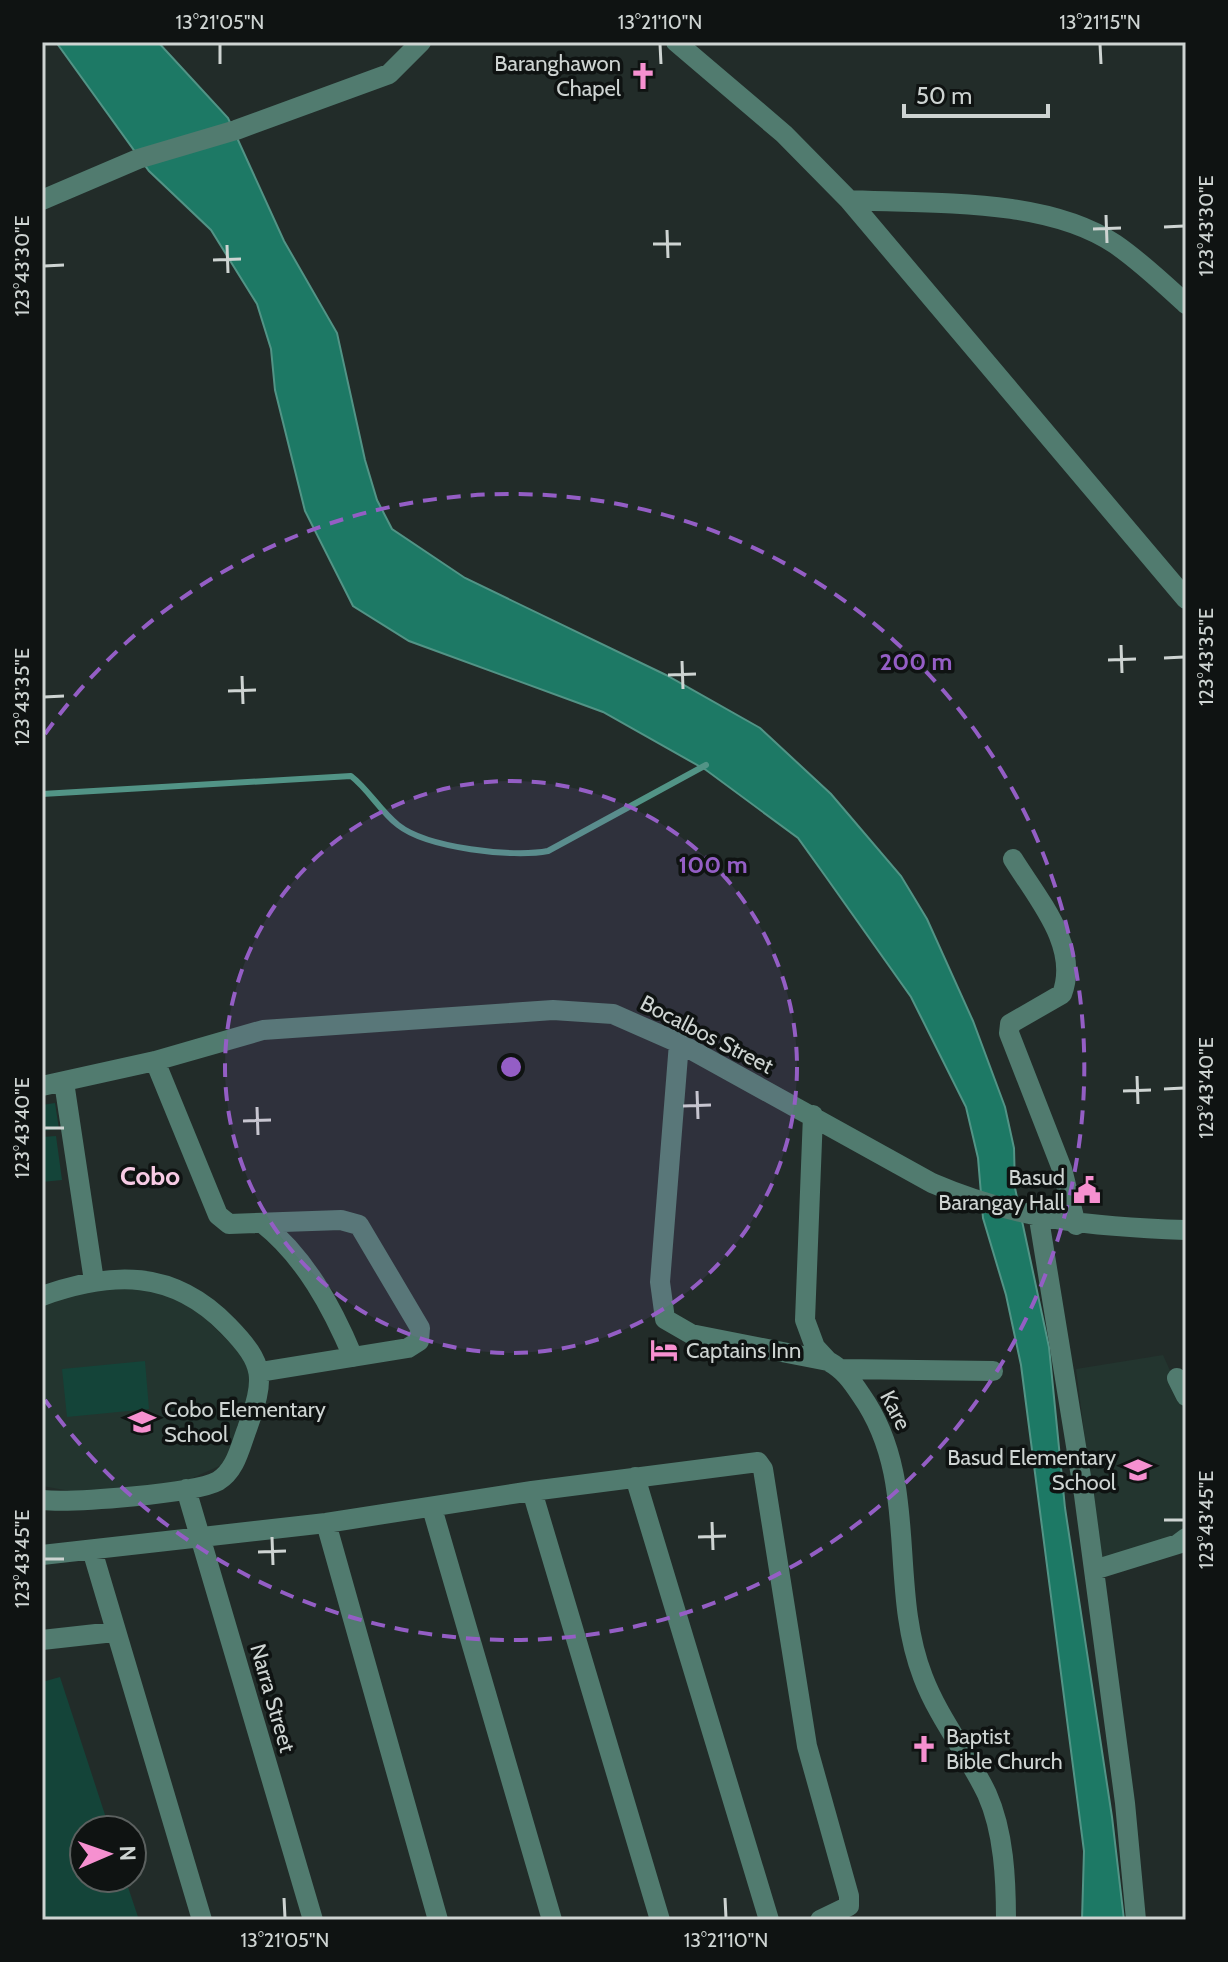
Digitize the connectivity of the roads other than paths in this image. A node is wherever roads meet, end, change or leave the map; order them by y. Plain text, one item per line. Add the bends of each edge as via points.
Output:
1 (421, 42) edge
2 (676, 42) edge
3 (42, 200) edge
4 (849, 200) junction
5 (1186, 304) edge
6 (1186, 599) edge
7 (1013, 859) dead end
8 (679, 1043) junction
9 (155, 1061) junction
10 (64, 1082) junction
11 (42, 1086) edge
12 (813, 1115) junction
13 (1036, 1218) junction
14 (262, 1223) junction
15 (1076, 1225) junction
16 (1186, 1230) edge
17 (94, 1281) junction
18 (42, 1296) edge
19 (353, 1357) junction
20 (836, 1365) junction
21 (993, 1371) dead end
22 (260, 1372) junction
23 (635, 1477) junction
24 (186, 1489) junction
25 (532, 1491) junction
26 (42, 1500) edge
27 (432, 1508) junction
28 (326, 1523) junction
29 (200, 1538) junction
30 (1186, 1538) edge
31 (92, 1550) junction
32 (42, 1555) edge
33 (1094, 1570) junction
34 (114, 1632) junction
35 (42, 1640) edge
36 (202, 1920) edge
37 (313, 1920) edge
38 (438, 1920) edge
39 (552, 1920) edge
40 (660, 1920) edge
41 (769, 1920) edge
42 (820, 1920) edge
43 (1006, 1920) edge
44 (1136, 1920) edge

1 - 3 street via 389,74 138,159
2 - 4 street via 784,134
4 - 5 street via 1015,209 1068,223 1113,243
4 - 6 street
7 - 15 street via 1065,952 1068,977 1062,994 1016,1017 1009,1033 1062,1169
8 - 9 street, Bocalbos Street via 613,1014 553,1010 263,1030
8 - 12 street, Bocalbos Street
8 - 20 street via 660,1282 665,1319 691,1334
9 - 10 street, Bocalbos Street
9 - 14 street via 218,1215 229,1224
10 - 11 street, Bocalbos Street
10 - 17 street
12 - 13 street, Bocalbos Street via 932,1183
12 - 20 street, Kare via 805,1320 815,1347
13 - 15 street, Bocalbos Street
13 - 33 street via 1061,1336
14 - 19 street via 281,1238 314,1281
14 - 19 street via 341,1220 359,1225 371,1240 420,1328 419,1341 408,1348
15 - 16 street, Bocalbos Street
17 - 18 street
17 - 22 street via 150,1280 197,1298 243,1342
19 - 22 street
20 - 21 street
20 - 43 street, Kare via 870,1408 887,1443 900,1497 908,1624 923,1676 987,1795 1002,1849
22 - 24 street via 259,1394 234,1465 219,1480
23 - 25 street
23 - 41 street
23 - 42 street via 750,1460 763,1469 807,1746 849,1896 843,1911
24 - 26 street
24 - 29 street, Narra Street
25 - 27 street
25 - 40 street
27 - 28 street
27 - 39 street
28 - 29 street
28 - 38 street
29 - 31 street
29 - 37 street, Narra Street
30 - 33 street
31 - 32 street
31 - 34 street
33 - 44 street
34 - 35 street
34 - 36 street

